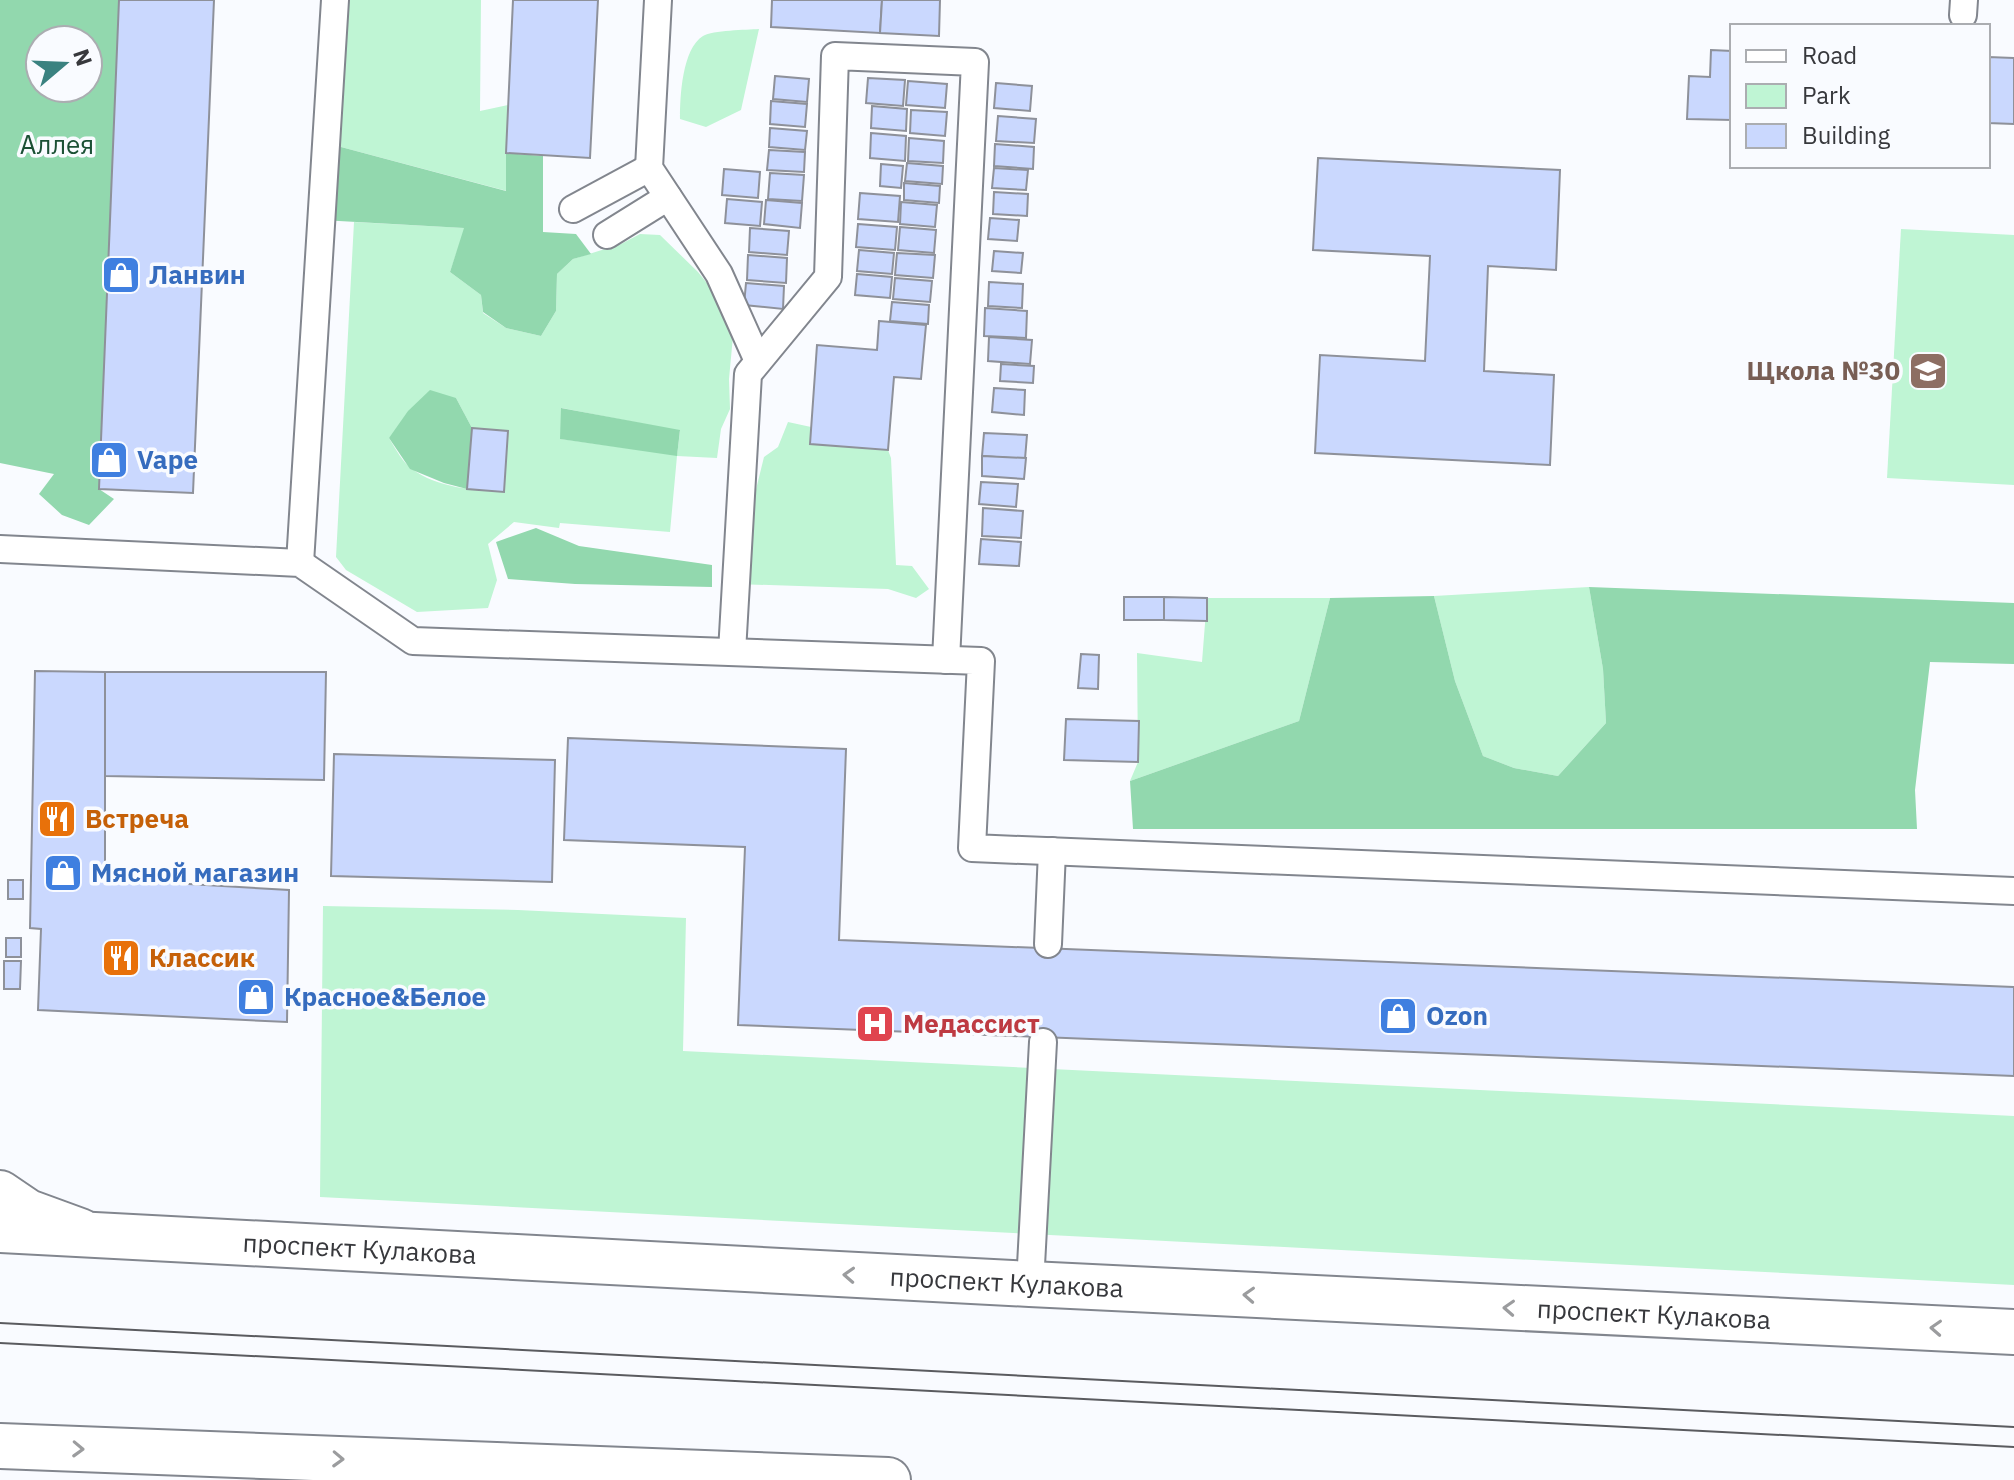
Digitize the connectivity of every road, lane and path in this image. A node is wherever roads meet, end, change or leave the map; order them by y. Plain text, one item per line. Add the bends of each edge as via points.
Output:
1 (335, 0) edge
2 (658, 0) edge
3 (649, 168) junction
4 (668, 197) junction
5 (573, 209) dead end
6 (607, 235) dead end
7 (758, 361) junction
8 (0, 549) edge
9 (300, 563) junction
10 (732, 652) junction
11 (946, 660) junction
12 (1052, 851) junction
13 (2014, 891) edge
14 (1048, 944) dead end
15 (1043, 1042) dead end
16 (0, 1193) edge
17 (0, 1230) edge
18 (90, 1234) junction
19 (1030, 1284) junction
20 (2014, 1332) edge
21 (0, 1446) edge
22 (888, 1480) edge

1 - 9 lane
2 - 3 lane
3 - 4 lane
3 - 5 lane
4 - 6 lane
4 - 7 lane via 719,274
7 - 10 lane via 748,374
7 - 11 lane via 828,277 835,56 975,62
8 - 9 lane
9 - 10 lane via 413,641
10 - 11 lane
11 - 12 lane via 981,661 972,848
12 - 13 lane
12 - 14 lane
15 - 19 lane
16 - 18 main road via 28,1212
17 - 18 main road, проспект Кулакова
19 -> 18 main road, проспект Кулакова
20 -> 19 main road, проспект Кулакова
21 -> 22 main road

